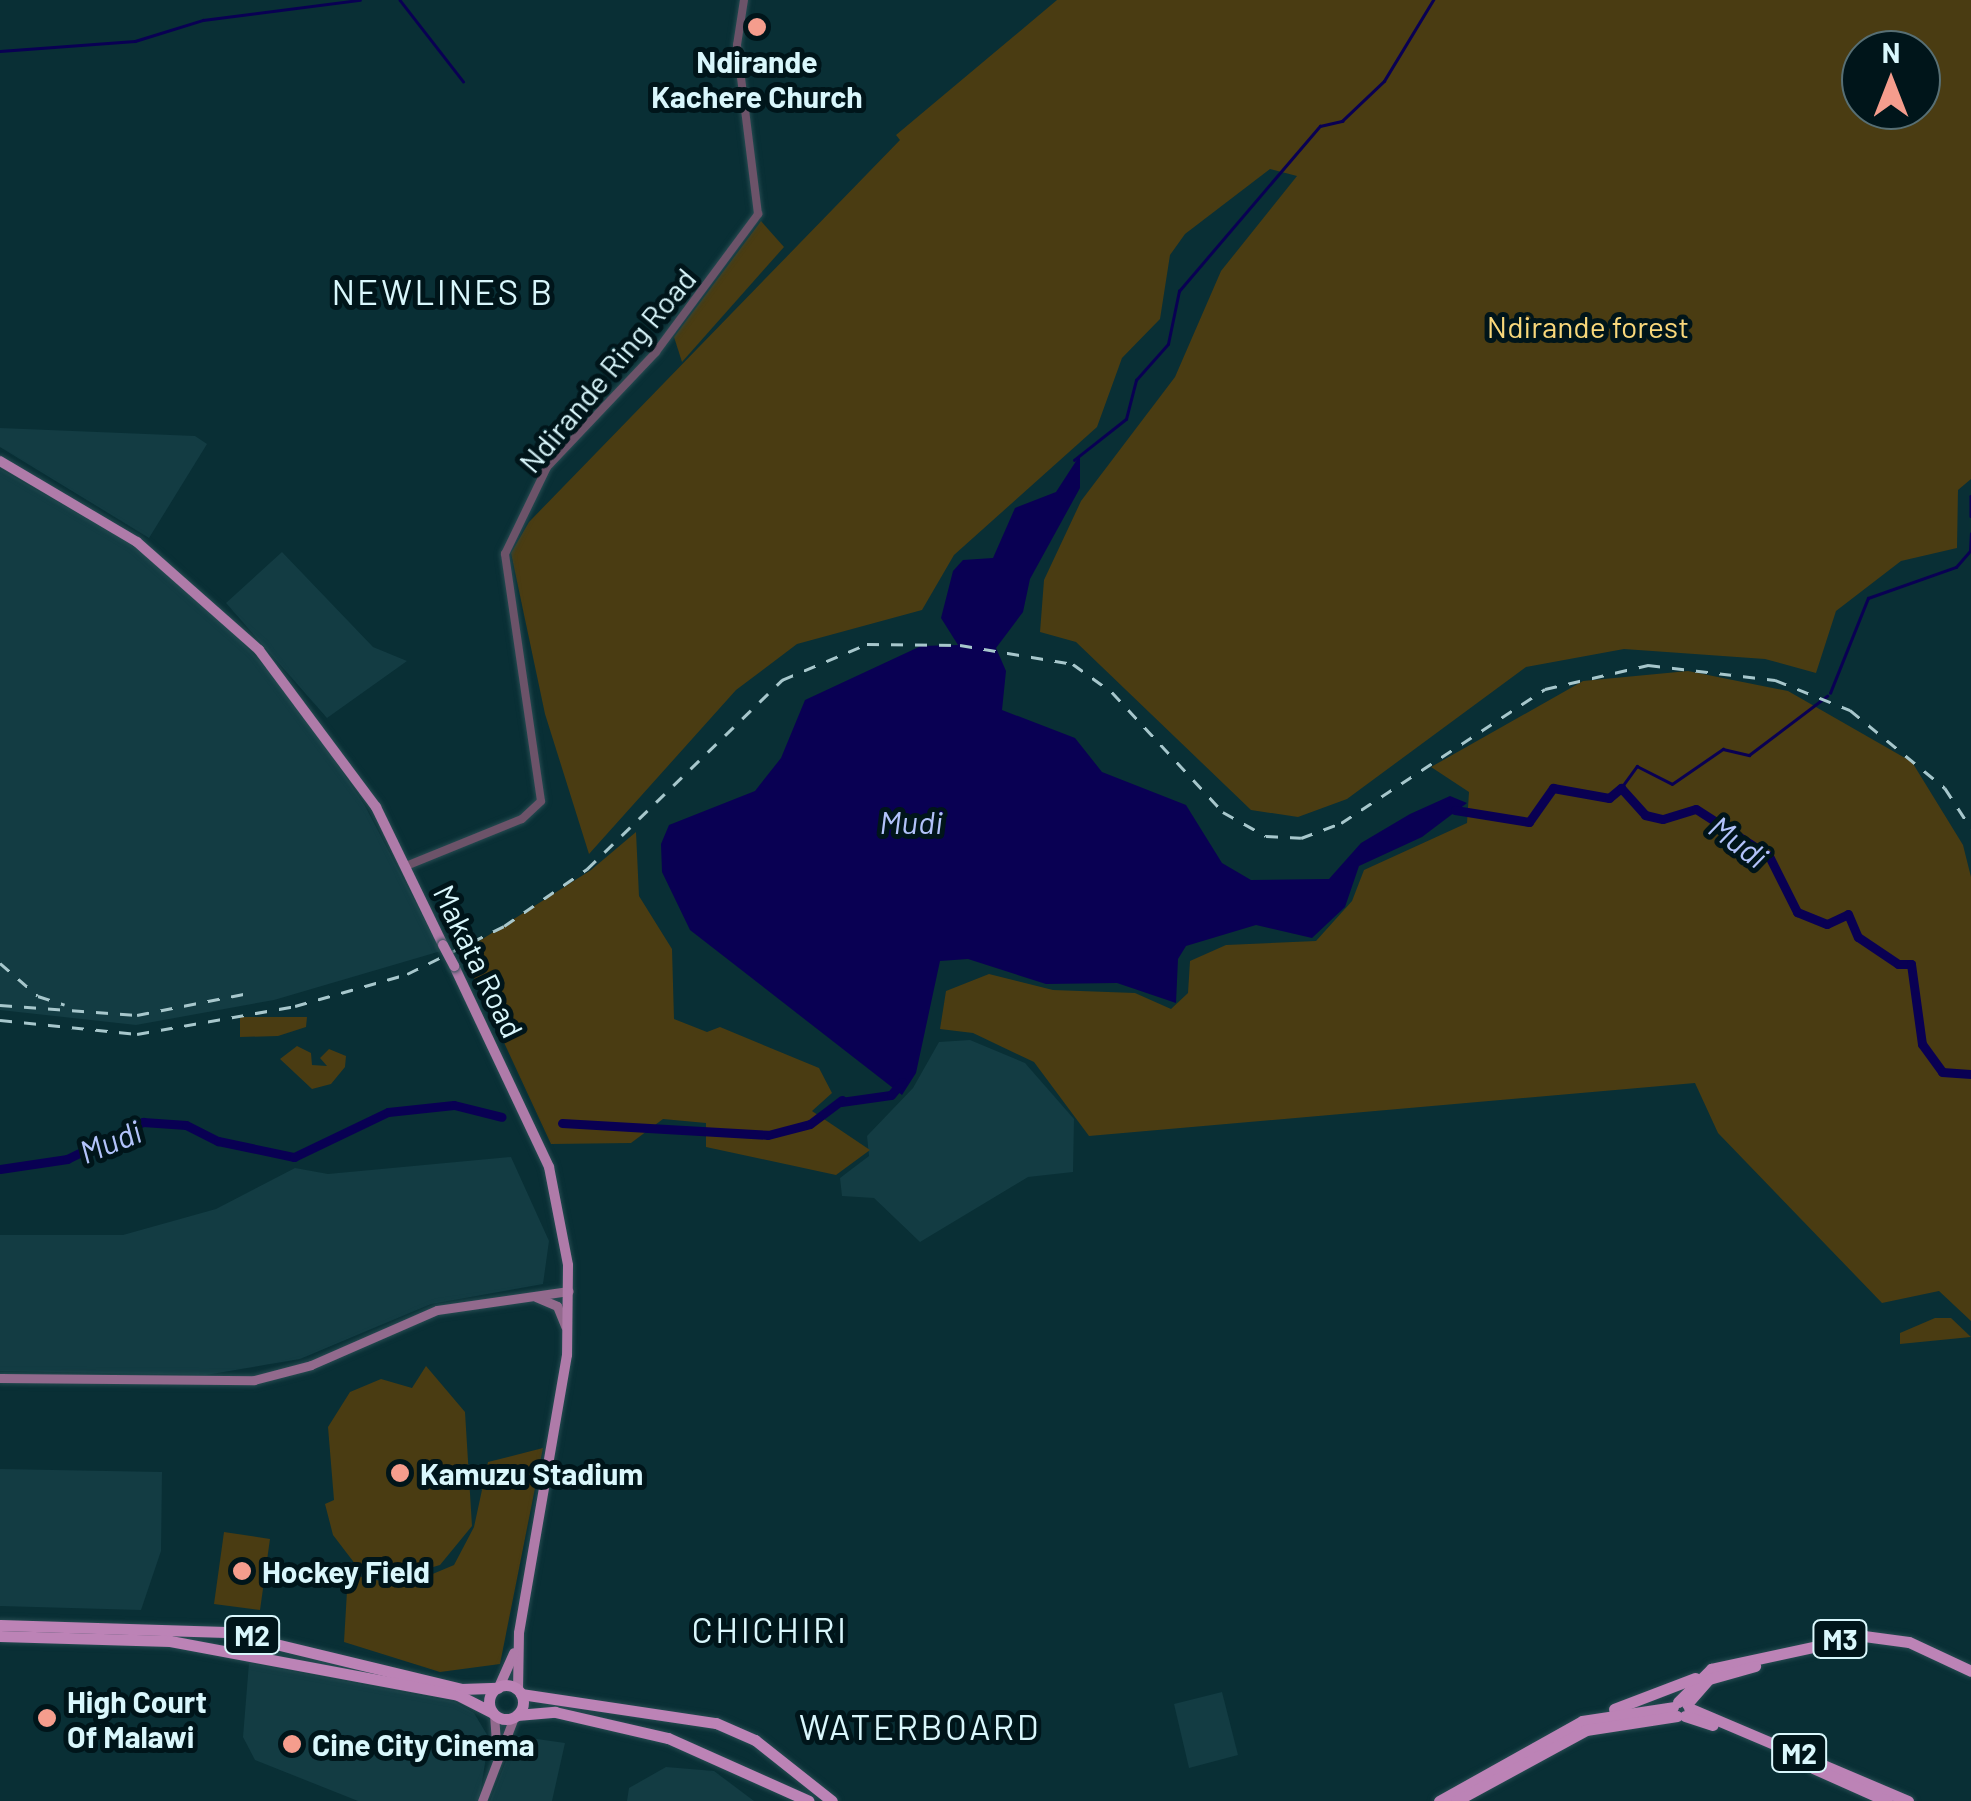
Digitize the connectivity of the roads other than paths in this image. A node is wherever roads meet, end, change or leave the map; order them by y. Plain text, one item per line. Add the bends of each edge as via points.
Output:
1 (744, 0) edge
2 (0, 460) edge
3 (406, 866) junction
4 (568, 1265) junction
5 (569, 1291) junction
6 (542, 1294) junction
7 (527, 1298) junction
8 (568, 1338) junction
9 (0, 1378) edge
10 (0, 1625) edge
11 (247, 1634) junction
12 (0, 1636) edge
13 (517, 1648) junction
14 (238, 1652) junction
15 (1971, 1671) edge
16 (1696, 1677) junction
17 (1971, 1681) edge
18 (498, 1687) junction
19 (519, 1692) junction
20 (1681, 1709) junction
21 (493, 1713) junction
22 (516, 1716) junction
23 (1596, 1716) junction
24 (495, 1754) junction
25 (482, 1801) edge
26 (809, 1801) edge
27 (832, 1801) edge
28 (1439, 1801) edge
29 (1456, 1801) edge
30 (1887, 1801) edge
31 (1908, 1801) edge

1 - 3 street, Ndirande Ring Road via 737,45 758,214 656,352 548,467 505,554 543,796 522,819
2 - 3 main road, Makata Road via 137,542 259,650 330,737
3 - 4 main road, Makata Road, bridge via 549,1167
4 - 5 main road, Makata Road
4 - 6 main road via 564,1279
5 - 6 main road
5 - 8 main road, Makata Road
6 - 7 main road
7 - 8 main road via 557,1306
7 - 9 main road via 410,1318 311,1365 254,1380
8 - 13 main road, Makata Road
10 - 11 highway, M2
11 - 14 highway
11 - 18 highway, M2 via 461,1689
12 - 14 highway, M2 via 129,1637
13 - 18 main road, Makata Road
13 - 19 main road, Makata Road
14 - 21 highway, M2 via 458,1696
15 - 16 highway, M3 via 1909,1642 1864,1636
16 - 20 highway
16 - 23 highway
17 - 20 highway, M3 via 1912,1650 1853,1644 1709,1679
18 - 19 highway, M2
18 - 21 highway
19 - 22 highway
19 - 27 highway, M2 via 716,1723 768,1749
20 - 23 highway, M2
20 - 29 highway via 1586,1730
20 - 30 highway, M2
20 - 31 highway, M2
21 - 22 highway, M2
21 - 24 main road
22 - 24 main road
22 - 26 highway, M2 via 555,1712 668,1738
23 - 28 highway, M2
24 - 25 main road

